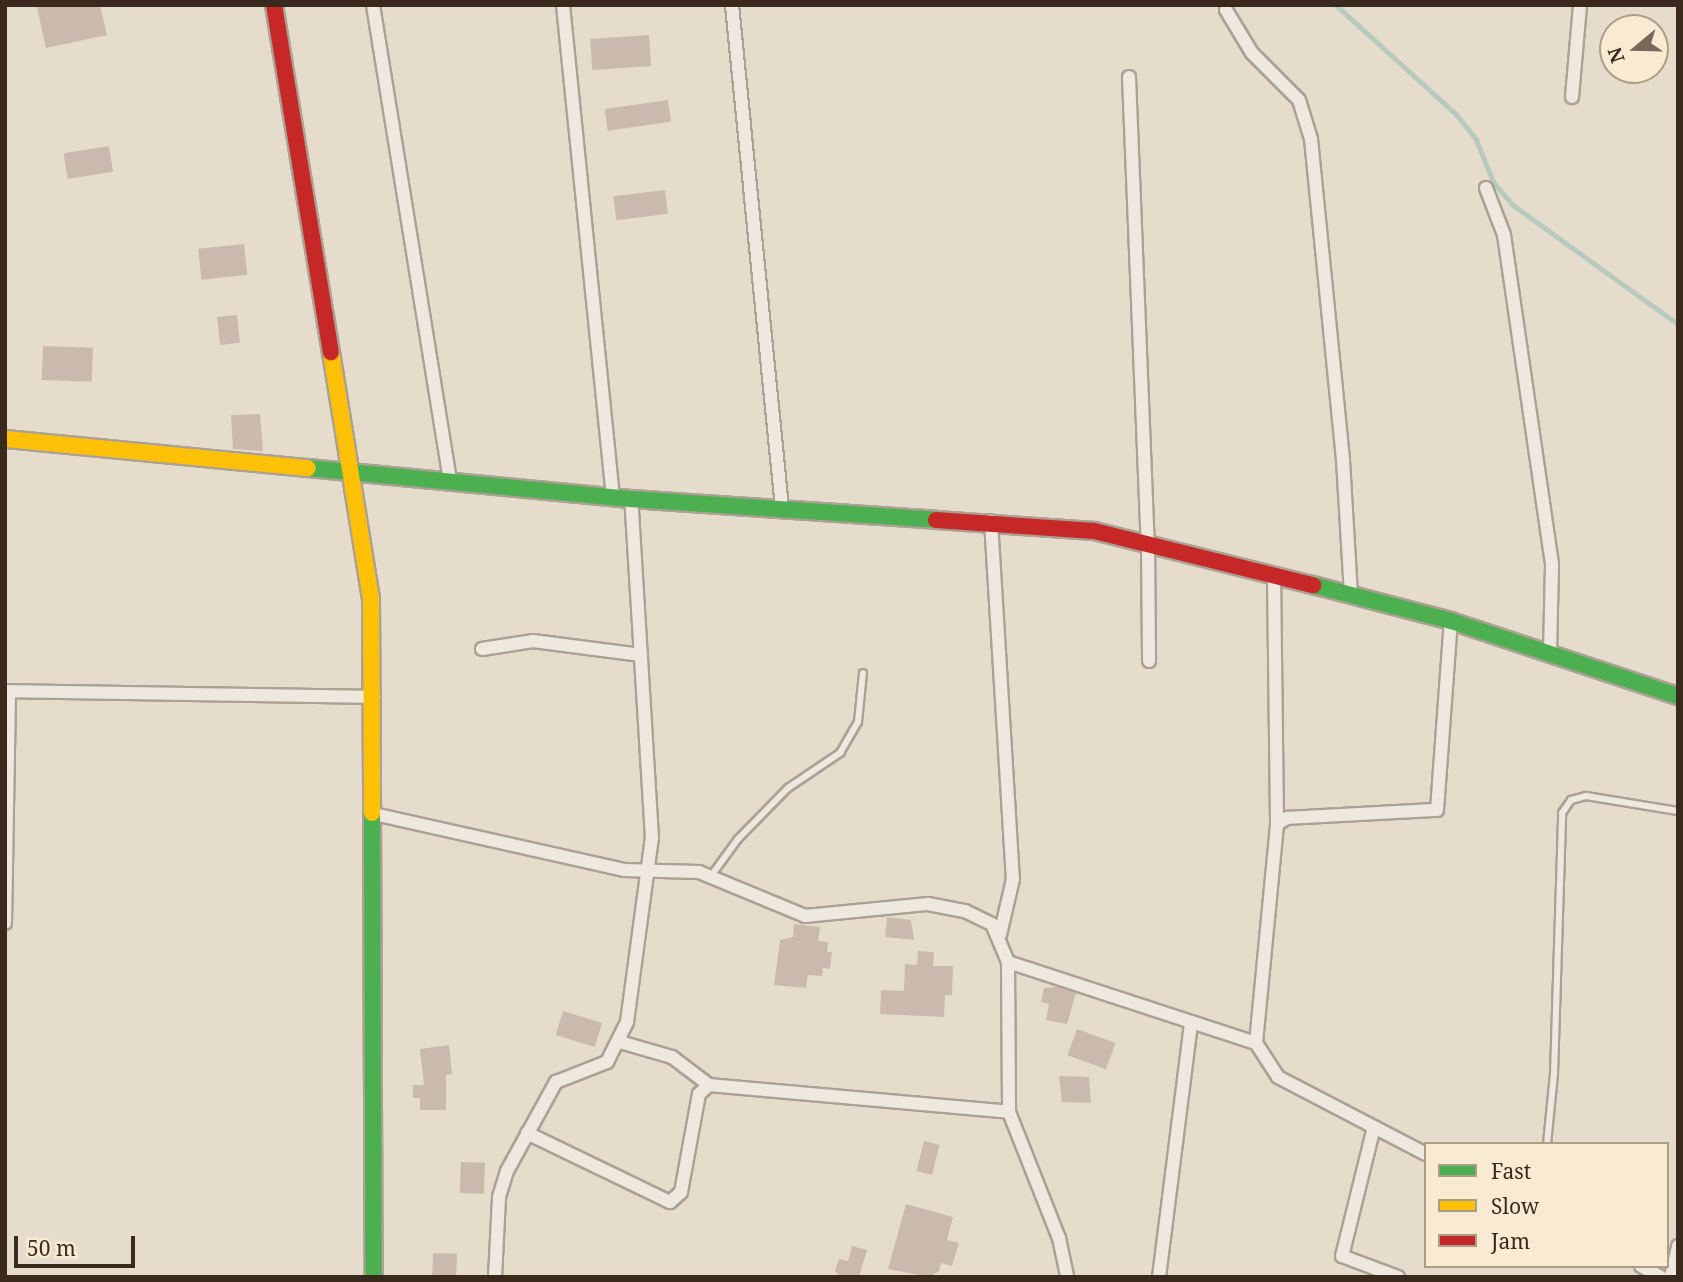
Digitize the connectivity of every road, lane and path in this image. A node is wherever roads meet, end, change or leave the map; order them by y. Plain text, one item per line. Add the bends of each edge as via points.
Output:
1 (274, 5) edge
2 (373, 5) edge
3 (563, 5) edge
4 (732, 5) edge
5 (1580, 5) edge
6 (1226, 10) dead end
7 (1129, 77) dead end
8 (1572, 97) dead end
9 (1486, 188) dead end
10 (5, 439) edge
11 (351, 472) junction
12 (450, 483) junction
13 (613, 496) junction
14 (631, 499) junction
15 (782, 508) junction
16 (991, 521) junction
17 (1148, 541) junction
18 (1274, 574) junction
19 (1351, 593) junction
20 (1451, 621) junction
21 (482, 649) dead end
22 (1550, 653) junction
23 (641, 655) junction
24 (1149, 661) dead end
25 (863, 673) dead end
26 (7, 691) edge
27 (1678, 696) edge
28 (374, 697) junction
29 (1678, 811) edge
30 (374, 814) junction
31 (1277, 824) junction
32 (649, 874) junction
33 (711, 876) junction
34 (5, 923) edge
35 (1000, 935) junction
36 (1008, 962) junction
37 (1191, 1024) junction
38 (620, 1042) junction
39 (1256, 1043) junction
40 (709, 1085) junction
41 (1009, 1112) junction
42 (1374, 1128) junction
43 (527, 1133) junction
44 (1547, 1142) edge
45 (1424, 1153) edge
46 (1678, 1246) edge
47 (1645, 1268) edge
48 (374, 1277) edge
49 (495, 1277) edge
50 (1067, 1277) edge
51 (1160, 1277) edge
52 (1398, 1277) edge
53 (1661, 1277) edge
54 (1671, 1277) edge

1 - 11 street
2 - 12 street
3 - 13 street
4 - 15 street
5 - 8 street
6 - 19 street via 1252,53 1299,100 1311,139 1343,460
7 - 17 street
9 - 22 street via 1504,235 1552,565
10 - 11 street
11 - 12 street
11 - 28 street via 371,598
12 - 13 street
13 - 14 street
14 - 15 street
14 - 23 street
15 - 16 street
16 - 17 street
16 - 35 street via 1013,879
17 - 18 street
17 - 24 street
18 - 19 street
18 - 31 street
19 - 20 street
20 - 22 street
20 - 31 street via 1437,810 1287,818
21 - 23 street via 533,641
22 - 27 street
23 - 32 street via 651,796
25 - 33 lane via 858,722 840,753 788,788 738,839
26 - 28 street
26 - 34 street
28 - 30 street
29 - 44 lane via 1586,796 1571,800 1562,813 1554,1074
30 - 32 street
30 - 48 street
31 - 39 street
32 - 33 street via 673,869
32 - 38 street
33 - 35 street via 805,916 928,904 965,911 992,924
35 - 36 street
36 - 37 street
36 - 41 street
37 - 39 street
37 - 51 street
38 - 40 street via 672,1056
38 - 43 street via 607,1062 556,1082
39 - 42 street via 1278,1077
40 - 41 street
40 - 43 street via 699,1094 681,1192 670,1202
41 - 50 street via 1059,1238
42 - 45 street
42 - 52 street via 1342,1256
43 - 49 street via 502,1183
46 - 54 street
47 - 53 street

